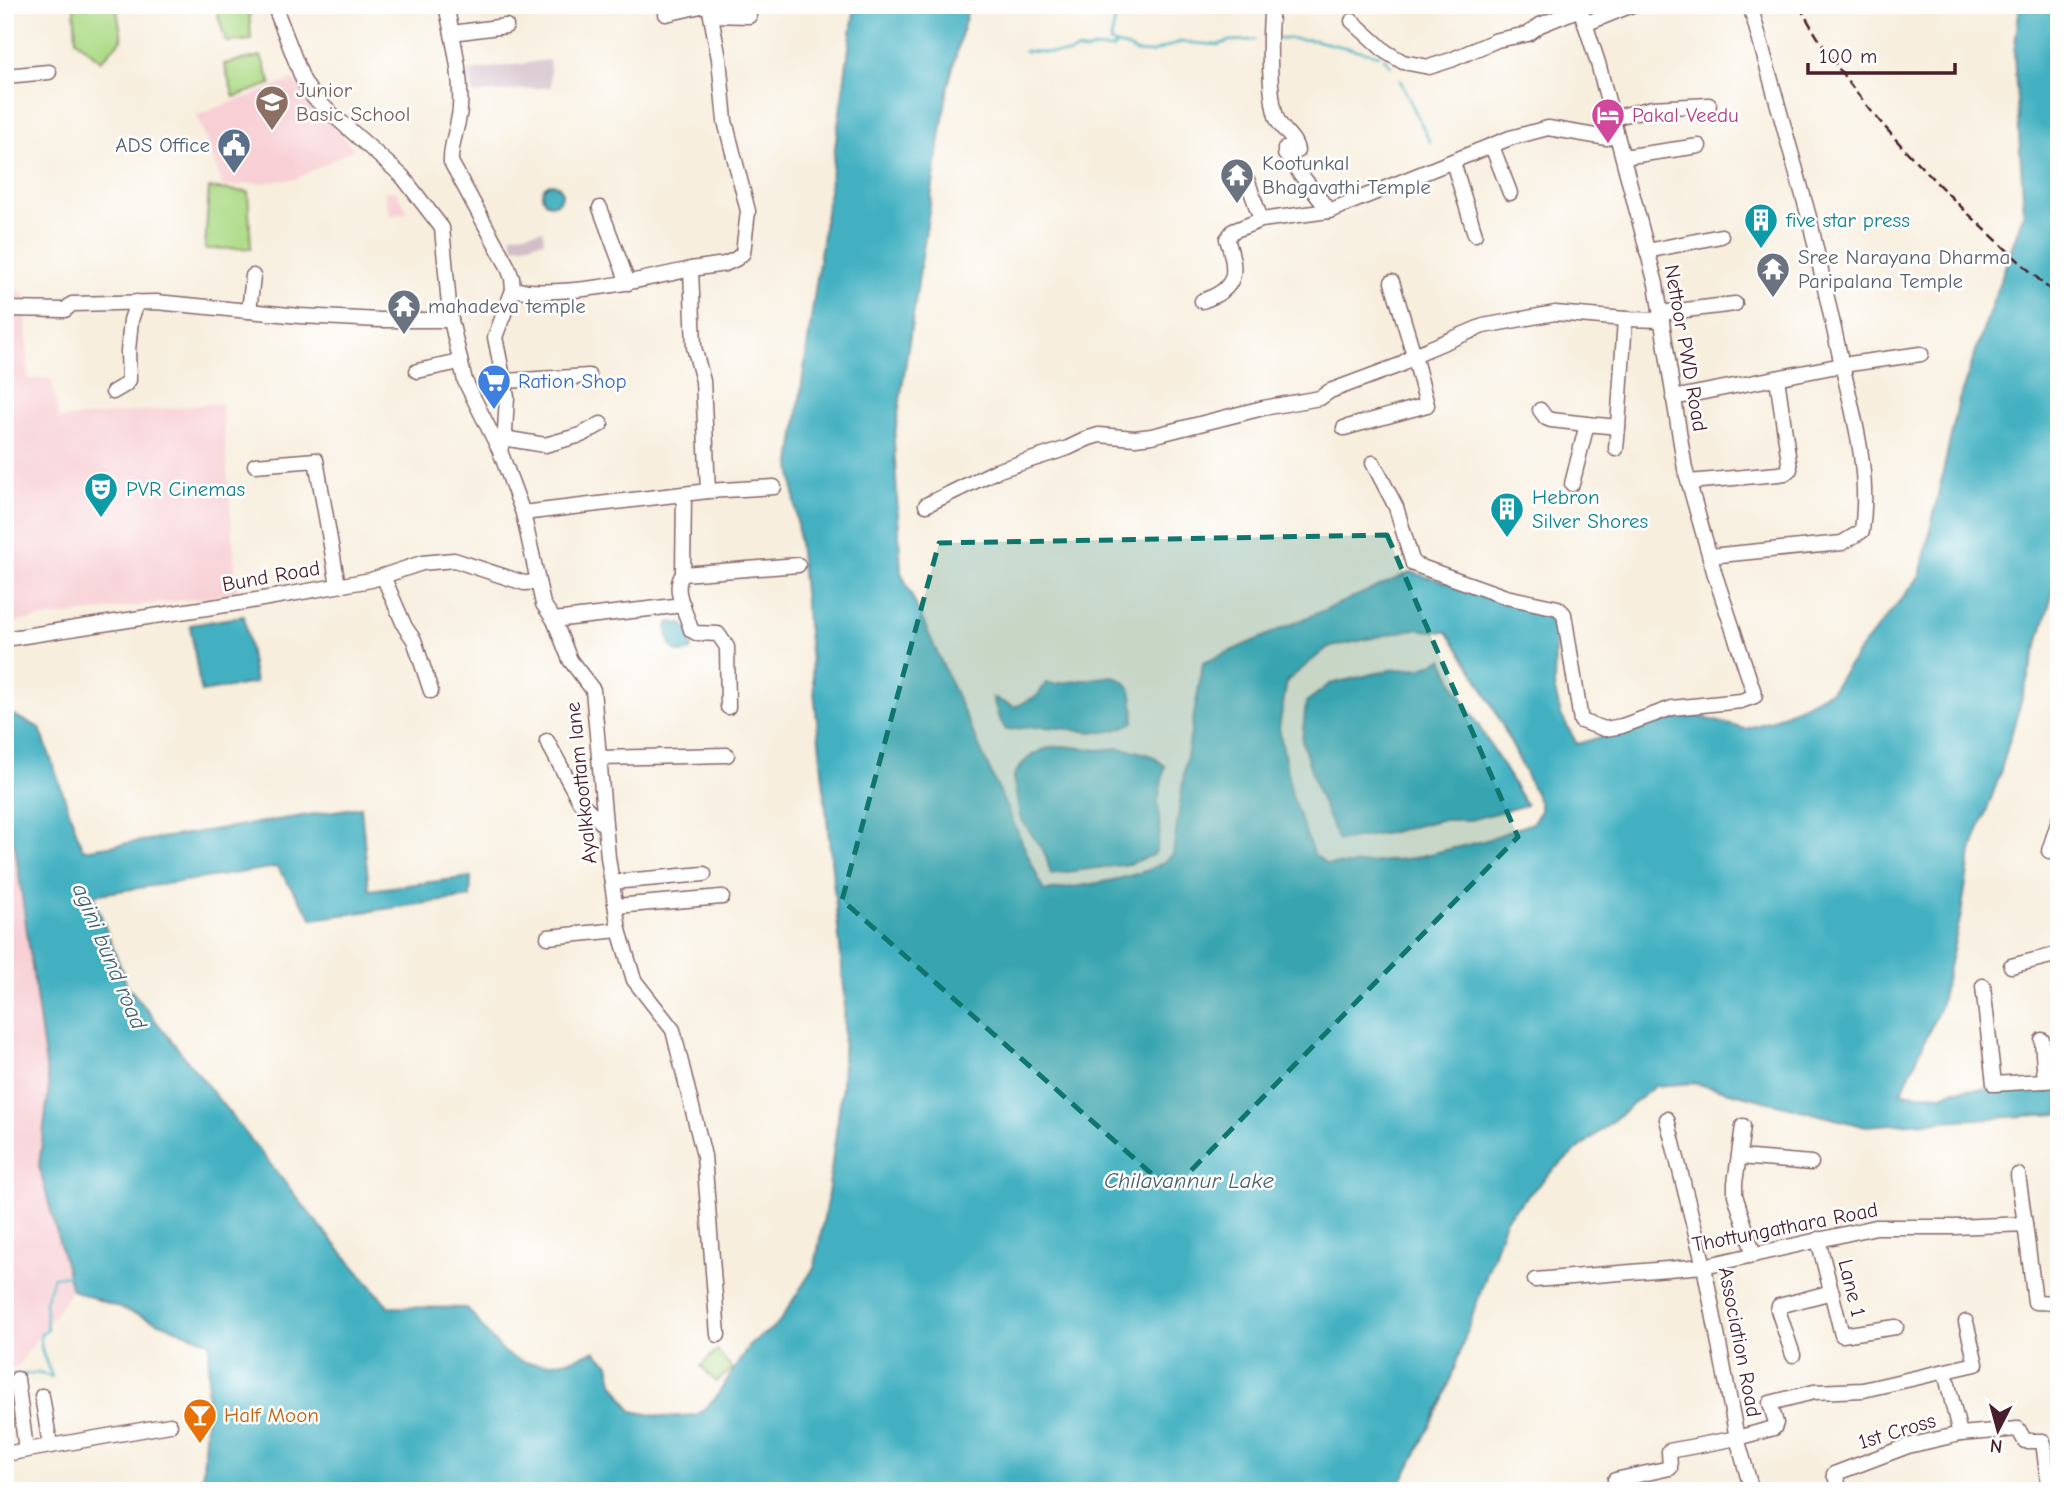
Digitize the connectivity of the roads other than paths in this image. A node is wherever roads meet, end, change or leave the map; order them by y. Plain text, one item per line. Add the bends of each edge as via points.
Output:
1 (274, 5) edge
2 (446, 5) edge
3 (1272, 5) edge
4 (1632, 5) edge
5 (1750, 5) edge
6 (708, 8) edge
7 (1581, 13) edge
8 (666, 14) dead end
9 (749, 16) dead end
10 (1352, 20) dead end
11 (506, 26) dead end
12 (452, 33) junction
13 (49, 72) dead end
14 (5, 76) edge
15 (1709, 105) dead end
16 (1613, 118) junction
17 (1617, 136) junction
18 (1492, 146) junction
19 (1699, 146) dead end
20 (1623, 156) junction
21 (1452, 162) junction
22 (1248, 182) dead end
23 (1510, 193) dead end
24 (600, 208) dead end
25 (1329, 211) junction
26 (1261, 220) junction
27 (1475, 234) dead end
28 (1721, 236) dead end
29 (1647, 251) junction
30 (691, 269) junction
31 (253, 276) dead end
32 (1392, 282) dead end
33 (628, 283) junction
34 (513, 290) junction
35 (1202, 301) dead end
36 (137, 302) junction
37 (1735, 304) dead end
38 (5, 309) edge
39 (249, 311) junction
40 (1662, 316) junction
41 (1625, 319) junction
42 (451, 320) junction
43 (1414, 355) junction
44 (1921, 355) dead end
45 (460, 362) junction
46 (1842, 365) junction
47 (417, 371) dead end
48 (589, 376) dead end
49 (1777, 377) junction
50 (505, 381) junction
51 (113, 392) dead end
52 (1673, 398) junction
53 (1540, 410) dead end
54 (600, 424) dead end
55 (1587, 424) junction
56 (1618, 427) junction
57 (1344, 428) dead end
58 (502, 445) junction
59 (1616, 449) dead end
60 (1373, 463) dead end
61 (254, 465) dead end
62 (1689, 482) junction
63 (1572, 484) dead end
64 (774, 487) dead end
65 (708, 491) junction
66 (684, 494) junction
67 (926, 505) dead end
68 (523, 513) junction
69 (1710, 556) junction
70 (798, 565) dead end
71 (683, 574) junction
72 (383, 576) junction
73 (538, 582) junction
74 (338, 585) junction
75 (683, 605) junction
76 (554, 620) junction
77 (5, 639) edge
78 (431, 691) dead end
79 (728, 707) dead end
80 (547, 741) dead end
81 (727, 755) dead end
82 (600, 758) junction
83 (2059, 820) edge
84 (605, 826) junction
85 (2054, 850) edge
86 (705, 874) dead end
87 (612, 882) junction
88 (722, 897) dead end
89 (616, 906) junction
90 (619, 930) junction
91 (548, 937) dead end
92 (2059, 954) edge
93 (2011, 966) dead end
94 (1983, 986) dead end
95 (2042, 1040) dead end
96 (2052, 1081) edge
97 (1667, 1119) dead end
98 (1743, 1126) dead end
99 (1739, 1157) junction
100 (1811, 1163) dead end
101 (2018, 1175) dead end
102 (2025, 1224) junction
103 (1818, 1239) junction
104 (1754, 1255) junction
105 (1704, 1266) junction
106 (1535, 1280) dead end
107 (1832, 1292) junction
108 (2059, 1303) edge
109 (1966, 1322) dead end
110 (1896, 1327) dead end
111 (718, 1335) dead end
112 (1793, 1355) dead end
113 (1945, 1372) junction
114 (17, 1378) dead end
115 (42, 1396) dead end
116 (170, 1425) dead end
117 (1961, 1434) junction
118 (1737, 1438) junction
119 (50, 1445) junction
120 (26, 1450) junction
121 (5, 1454) edge
122 (1615, 1480) dead end
123 (1752, 1491) edge
124 (1841, 1491) edge
125 (2049, 1491) edge

1 - 42 street, Ayalkkoottam lane via 314,98 402,176 442,228
2 - 12 street
3 - 25 street via 1275,109 1282,128 1297,145 1297,151 1285,149 1285,154
4 - 7 street
5 - 46 street via 1809,217
6 - 8 street
6 - 9 street
6 - 30 street via 725,121 748,211 743,253 724,264
7 - 10 street via 1429,66 1403,62 1386,52
7 - 16 street, Nettoor PWD Road
11 - 12 street
12 - 34 street via 460,106 452,162 507,265
13 - 14 street
15 - 16 street via 1652,108
16 - 17 street, Nettoor PWD Road
17 - 18 street via 1548,128
17 - 20 street, Nettoor PWD Road
18 - 21 street
18 - 23 street
19 - 20 street
20 - 29 street, Nettoor PWD Road
21 - 25 street
21 - 27 street
22 - 26 street
24 - 33 street
25 - 26 street
26 - 35 street via 1233,231 1227,239 1235,263 1231,281 1219,296
28 - 29 street
29 - 40 street, Nettoor PWD Road
30 - 33 street
30 - 65 street
31 - 39 street
32 - 43 street
33 - 34 street via 545,292
34 - 50 street via 495,337
36 - 38 street via 72,304 65,310
36 - 39 street
36 - 51 street via 131,320 129,380
37 - 40 street
39 - 42 street
40 - 41 street
40 - 52 street, Nettoor PWD Road
41 - 43 street via 1555,313 1483,326
41 - 56 street
42 - 45 street, Ayalkkoottam lane
43 - 57 street via 1427,405
43 - 67 street via 1320,398 1152,436 1099,435 996,471
44 - 46 street
45 - 47 street
45 - 58 street, Ayalkkoottam lane via 470,395
46 - 49 street
46 - 69 street via 1861,445 1862,531 1842,543
48 - 50 street
49 - 52 street
49 - 62 street via 1790,469
50 - 58 street
52 - 62 street, Nettoor PWD Road
53 - 55 street via 1551,420
54 - 58 street via 545,445
55 - 56 street
55 - 63 street
56 - 59 street
58 - 68 street, Ayalkkoottam lane
60 - 69 street, Nettoor PWD Road via 1396,507 1413,564 1506,597 1558,608 1564,614 1581,722 1605,729 1672,708 1755,696
61 - 74 street via 316,460
62 - 69 street, Nettoor PWD Road
64 - 65 street
65 - 66 street
66 - 68 street
66 - 71 street
68 - 73 street, Ayalkkoottam lane
70 - 71 street
71 - 75 street via 679,598
72 - 73 street, Bund Road via 422,563 454,560 524,583
72 - 74 street, Bund Road
72 - 78 street via 414,640
73 - 76 street, Ayalkkoottam lane via 543,604
74 - 77 street, Bund Road
75 - 76 street
75 - 79 street via 691,630 718,634 725,640
76 - 82 street, Ayalkkoottam lane via 570,660 593,690
80 - 84 street via 580,802
81 - 82 street
82 - 84 street, Ayalkkoottam lane
83 - 85 street
84 - 87 street, Ayalkkoottam lane
86 - 87 street
87 - 89 street, Ayalkkoottam lane
88 - 89 street
89 - 90 street, Ayalkkoottam lane
90 - 91 street
90 - 111 street, Ayalkkoottam lane via 634,980 673,1030 704,1156
92 - 93 street
94 - 96 street via 1994,1084
95 - 96 street
97 - 105 street, Association Road
98 - 99 street
99 - 100 street
99 - 104 street via 1735,1195
101 - 102 street
102 - 103 street, Thottungathara Road via 1876,1227
102 - 108 street via 2035,1302
103 - 104 street, Thottungathara Road
103 - 107 street, Lane 1
104 - 105 street, Thottungathara Road
105 - 106 street, Thottungathara Road
105 - 118 street, Association Road
107 - 110 street, Lane 1 via 1842,1335
107 - 112 street via 1779,1306
109 - 113 street via 1976,1364
113 - 117 street
113 - 118 street via 1863,1391 1814,1392 1770,1403 1774,1428
114 - 120 street
115 - 119 street
116 - 119 street
117 - 124 street, 1st Cross via 1908,1447 1834,1474
117 - 125 street, 1st Cross via 2018,1429 2025,1441 2043,1441
118 - 122 street via 1669,1451 1671,1468
118 - 123 street, Association Road
119 - 120 street
120 - 121 street

